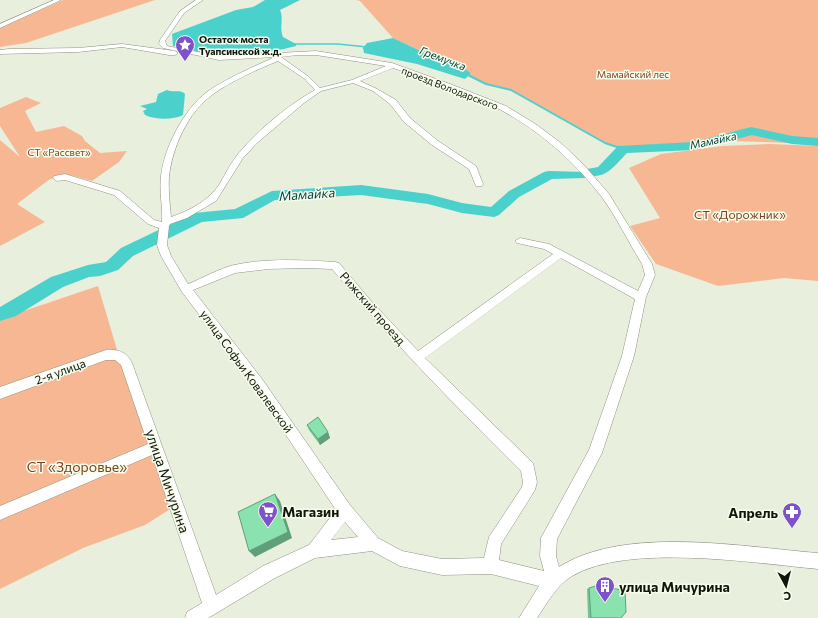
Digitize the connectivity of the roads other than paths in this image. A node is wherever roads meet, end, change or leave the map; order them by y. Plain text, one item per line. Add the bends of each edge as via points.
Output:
1 (58, 0) edge
2 (200, 0) edge
3 (0, 26) edge
4 (0, 52) edge
5 (187, 52) junction
6 (298, 52) junction
7 (278, 58) junction
8 (392, 65) junction
9 (354, 81) junction
10 (319, 90) junction
11 (57, 178) dead end
12 (479, 184) dead end
13 (165, 226) junction
14 (520, 241) dead end
15 (561, 253) junction
16 (186, 289) junction
17 (641, 297) junction
18 (121, 356) joint
19 (417, 358) junction
20 (0, 393) edge
21 (155, 447) junction
22 (345, 510) junction
23 (0, 513) edge
24 (373, 543) junction
25 (314, 550) junction
26 (818, 561) edge
27 (491, 566) junction
28 (555, 580) junction
29 (212, 607) junction
30 (193, 618) edge
31 (527, 618) edge

1 - 3 street
2 - 5 street, проезд Володарского via 182,12 162,40 165,47
4 - 5 street via 117,46 163,53
5 - 6 street, проезд Володарского via 234,58
6 - 7 street, улица Софьи Ковалевской
6 - 8 street, проезд Володарского
7 - 10 street via 308,78
7 - 13 street, улица Софьи Ковалевской via 210,93 188,118 176,140 166,169
8 - 9 street
8 - 17 street, проезд Володарского via 503,108 534,127 564,151 606,196 647,264 650,275
9 - 10 street
9 - 12 street via 394,102 407,120 435,143 473,168
10 - 13 street via 301,101 254,140 213,199
11 - 13 street via 65,177 117,193 151,222
13 - 16 street, улица Софьи Ковалевской via 162,245
14 - 15 street via 546,246
15 - 17 street
15 - 19 street
16 - 19 street, Рижский проезд via 234,269 268,265 335,266
16 - 22 street, улица Софьи Ковалевской via 258,383
17 - 28 street, проезд Володарского via 628,356 595,453 549,538 548,556
18 - 20 street, 2-я улица via 106,355
18 - 21 street, улица Мичурина via 126,363
19 - 27 street, Рижский проезд via 528,468 528,490 494,542
21 - 23 street
21 - 29 street, улица Мичурина
22 - 24 street, улица Софьи Ковалевской
22 - 25 street
24 - 25 street
24 - 27 street via 400,558 442,567
25 - 29 street via 270,572
26 - 28 street via 684,550 628,553 586,561 574,566
27 - 28 street via 536,578
28 - 31 street
29 - 30 street

